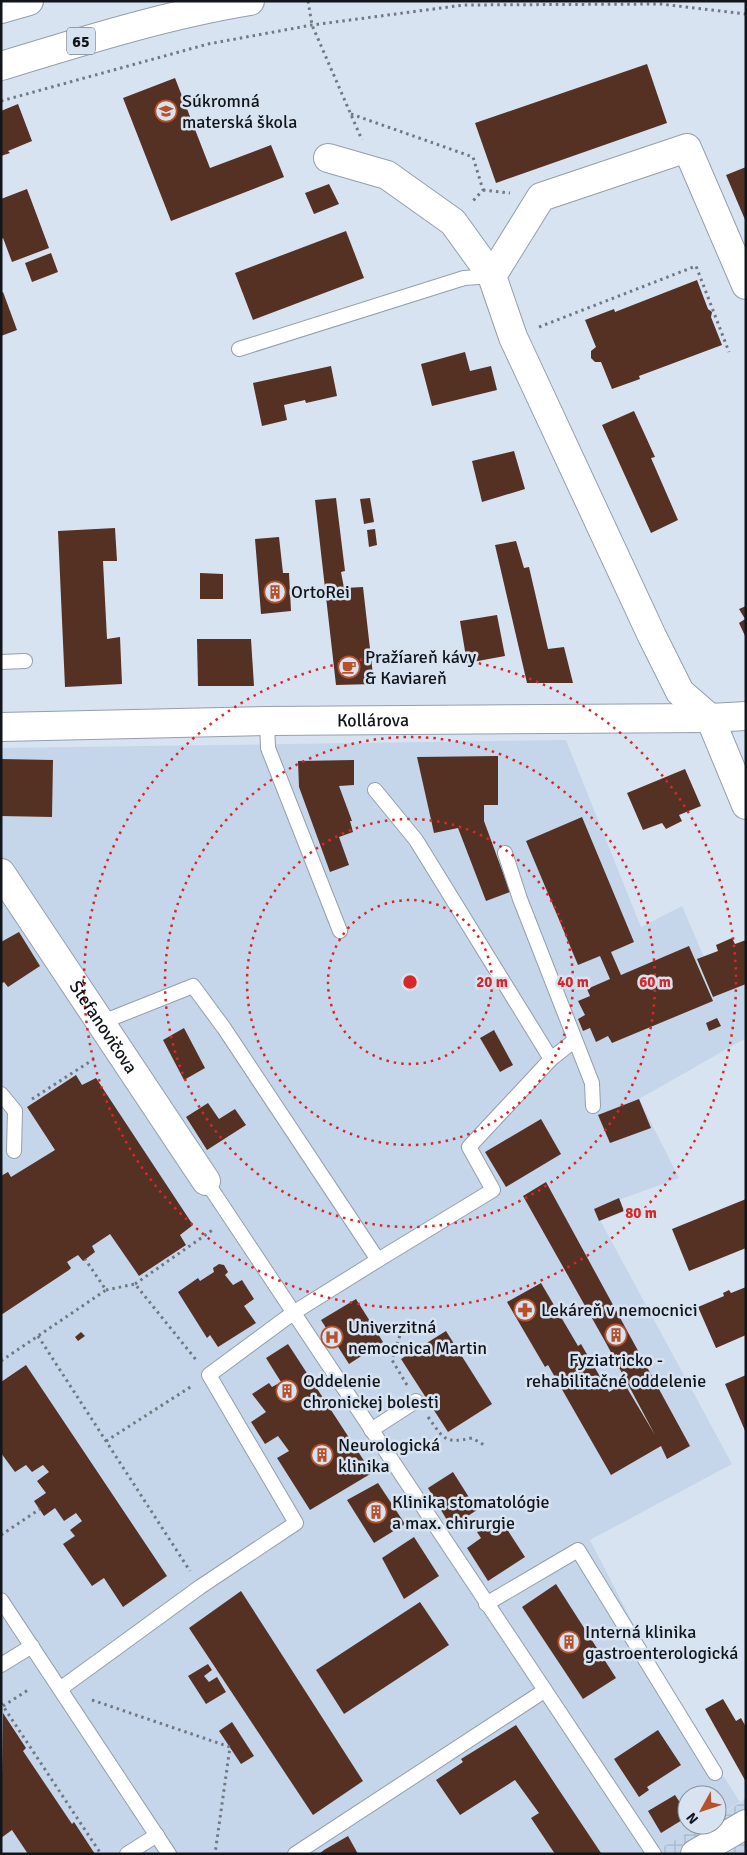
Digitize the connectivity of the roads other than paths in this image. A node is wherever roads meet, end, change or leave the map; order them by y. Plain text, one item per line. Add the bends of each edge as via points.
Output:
1 (28, 1) edge
2 (245, 2) edge
3 (1, 9) edge
4 (167, 10) edge
5 (1, 66) edge
6 (328, 158) dead end
7 (492, 276) junction
8 (746, 285) edge
9 (239, 349) dead end
10 (25, 661) dead end
11 (1, 662) edge
12 (746, 716) edge
13 (710, 718) junction
14 (267, 720) junction
15 (1, 727) edge
16 (375, 790) dead end
17 (746, 805) edge
18 (505, 853) dead end
19 (1, 873) edge
20 (340, 931) dead end
21 (100, 1023) junction
22 (574, 1041) junction
23 (552, 1059) junction
24 (1, 1094) edge
25 (594, 1106) dead end
26 (14, 1151) dead end
27 (206, 1182) joint
28 (378, 1260) junction
29 (293, 1313) junction
30 (416, 1402) dead end
31 (371, 1430) junction
32 (1, 1600) edge
33 (486, 1604) junction
34 (32, 1646) junction
35 (1, 1666) edge
36 (60, 1689) junction
37 (544, 1691) junction
38 (715, 1772) dead end
39 (746, 1824) edge
40 (157, 1835) junction
41 (127, 1854) edge
42 (169, 1854) edge
43 (295, 1854) edge
44 (654, 1854) edge
45 (695, 1854) edge

1 - 3 street
2 - 4 street, 65 via 204,9
4 - 5 street, 65 via 117,31
6 - 7 street via 386,176 454,222
7 - 8 street via 541,197 687,148
7 - 9 lane via 464,278
7 - 13 street via 513,337 652,636 680,692
10 - 11 lane
12 - 13 street, Kollárova
13 - 14 street, Kollárova
13 - 17 street
14 - 15 street, Kollárova
14 - 20 lane via 268,748
16 - 23 lane via 416,840
18 - 22 lane
19 - 21 street, Štefanovičova
21 - 27 street, Štefanovičova
21 - 28 lane via 192,986 224,1028
22 - 23 lane
22 - 25 lane via 592,1083
23 - 28 lane via 469,1147 493,1190
24 - 26 lane via 15,1110
27 - 29 lane
28 - 29 lane
29 - 31 lane
29 - 36 lane via 209,1375 296,1523 200,1587
30 - 31 lane
31 - 33 lane
32 - 34 lane
33 - 37 lane
33 - 38 lane via 578,1550
34 - 35 lane
34 - 36 lane
36 - 40 lane
37 - 43 lane
37 - 44 lane
39 - 45 street
40 - 41 lane
40 - 42 lane

